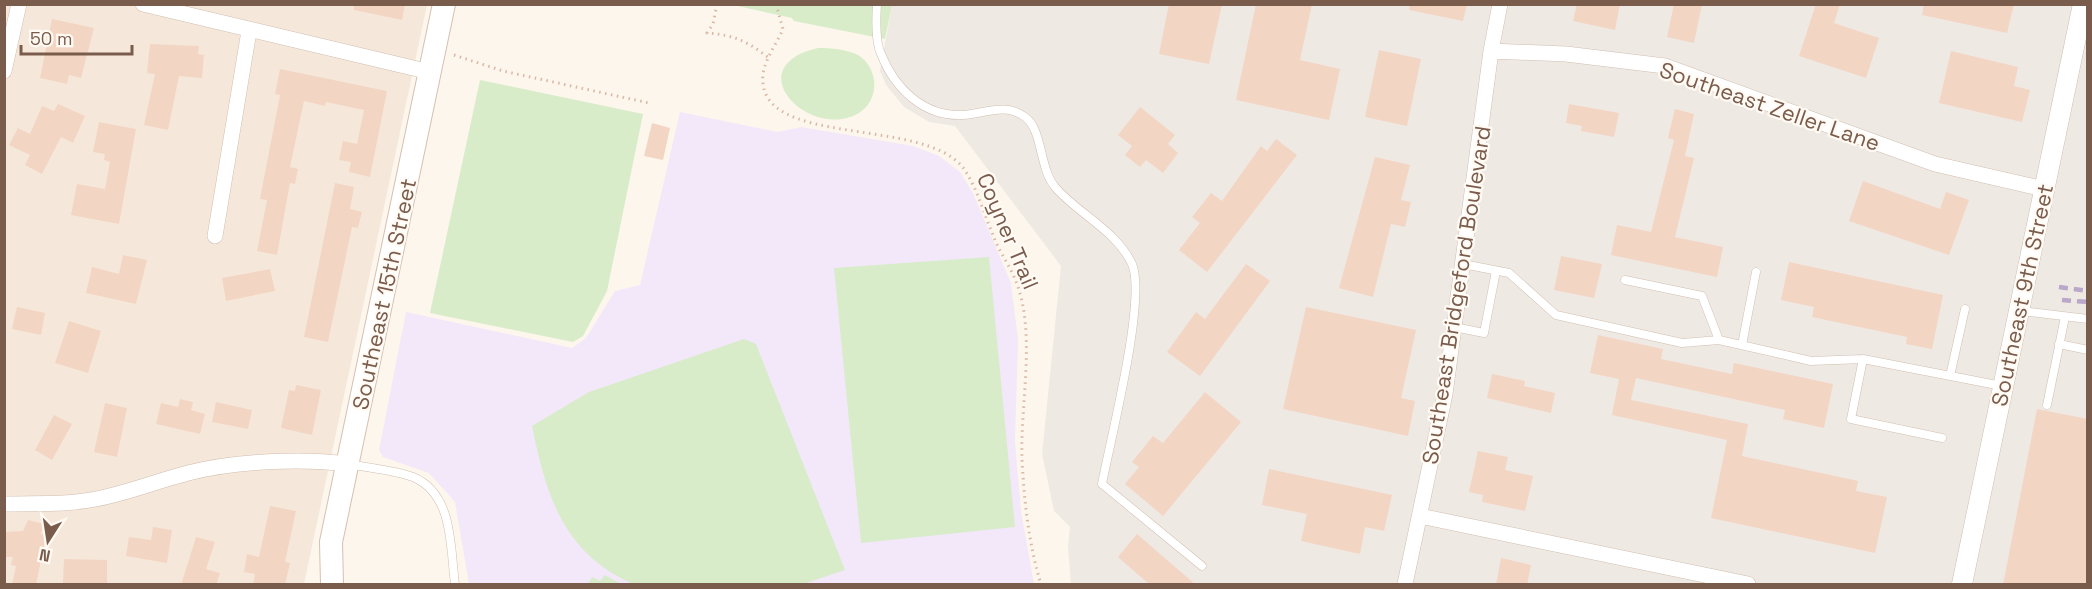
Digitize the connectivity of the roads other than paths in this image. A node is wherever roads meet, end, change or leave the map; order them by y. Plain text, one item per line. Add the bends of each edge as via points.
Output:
1 (19, 4) edge
2 (143, 4) edge
3 (444, 4) edge
4 (877, 4) edge
5 (1500, 4) edge
6 (2083, 4) edge
7 (249, 31) junction
8 (1491, 51) junction
9 (4, 71) edge
10 (430, 72) junction
11 (2044, 189) junction
12 (215, 236) dead end
13 (1463, 264) junction
14 (1496, 271) junction
15 (1756, 272) dead end
16 (1625, 280) dead end
17 (1965, 309) dead end
18 (2019, 310) junction
19 (2065, 316) junction
20 (2088, 320) edge
21 (1454, 327) junction
22 (1719, 340) junction
23 (2060, 344) junction
24 (1742, 345) junction
25 (2088, 350) edge
26 (1863, 359) junction
27 (1950, 376) junction
28 (2003, 387) junction
29 (2047, 405) dead end
30 (1942, 438) dead end
31 (347, 464) junction
32 (4, 504) edge
33 (1420, 516) junction
34 (1202, 566) dead end
35 (1748, 584) edge
36 (332, 585) edge
37 (455, 585) edge
38 (1405, 585) edge
39 (1962, 585) edge

1 - 9 street
2 - 7 street
3 - 10 main road, Southeast 15th Street
4 - 34 lane via 880,53 911,98 940,113 963,115 996,109 1011,110 1025,117 1036,138 1044,171 1055,187 1118,244 1132,265 1136,305 1102,484
5 - 8 street, Southeast Bridgeford Boulevard
6 - 11 street, Southeast 9th Street
7 - 10 street
7 - 12 street
8 - 11 street, Southeast Zeller Lane via 1566,54 1665,66 1935,164
8 - 13 street, Southeast Bridgeford Boulevard
10 - 31 main road, Southeast 15th Street
11 - 18 street, Southeast 9th Street
13 - 14 lane
13 - 21 street, Southeast Bridgeford Boulevard
14 - 21 lane via 1484,333
14 - 22 lane via 1509,273 1557,315 1682,343
15 - 24 lane
16 - 22 lane via 1702,296
17 - 27 lane
18 - 19 lane
18 - 28 street, Southeast 9th Street
19 - 20 lane
19 - 23 lane
21 - 33 street, Southeast Bridgeford Boulevard via 1445,394
22 - 24 lane
23 - 25 lane
23 - 29 lane
24 - 26 lane via 1810,361
26 - 27 lane
26 - 30 lane via 1851,418
27 - 28 lane
28 - 39 street, Southeast 9th Street
31 - 32 street via 245,464 190,472 96,500
31 - 36 main road, Southeast 15th Street via 331,542
31 - 37 lane via 413,477 434,490 443,504
33 - 35 street
33 - 38 street, Southeast Bridgeford Boulevard

